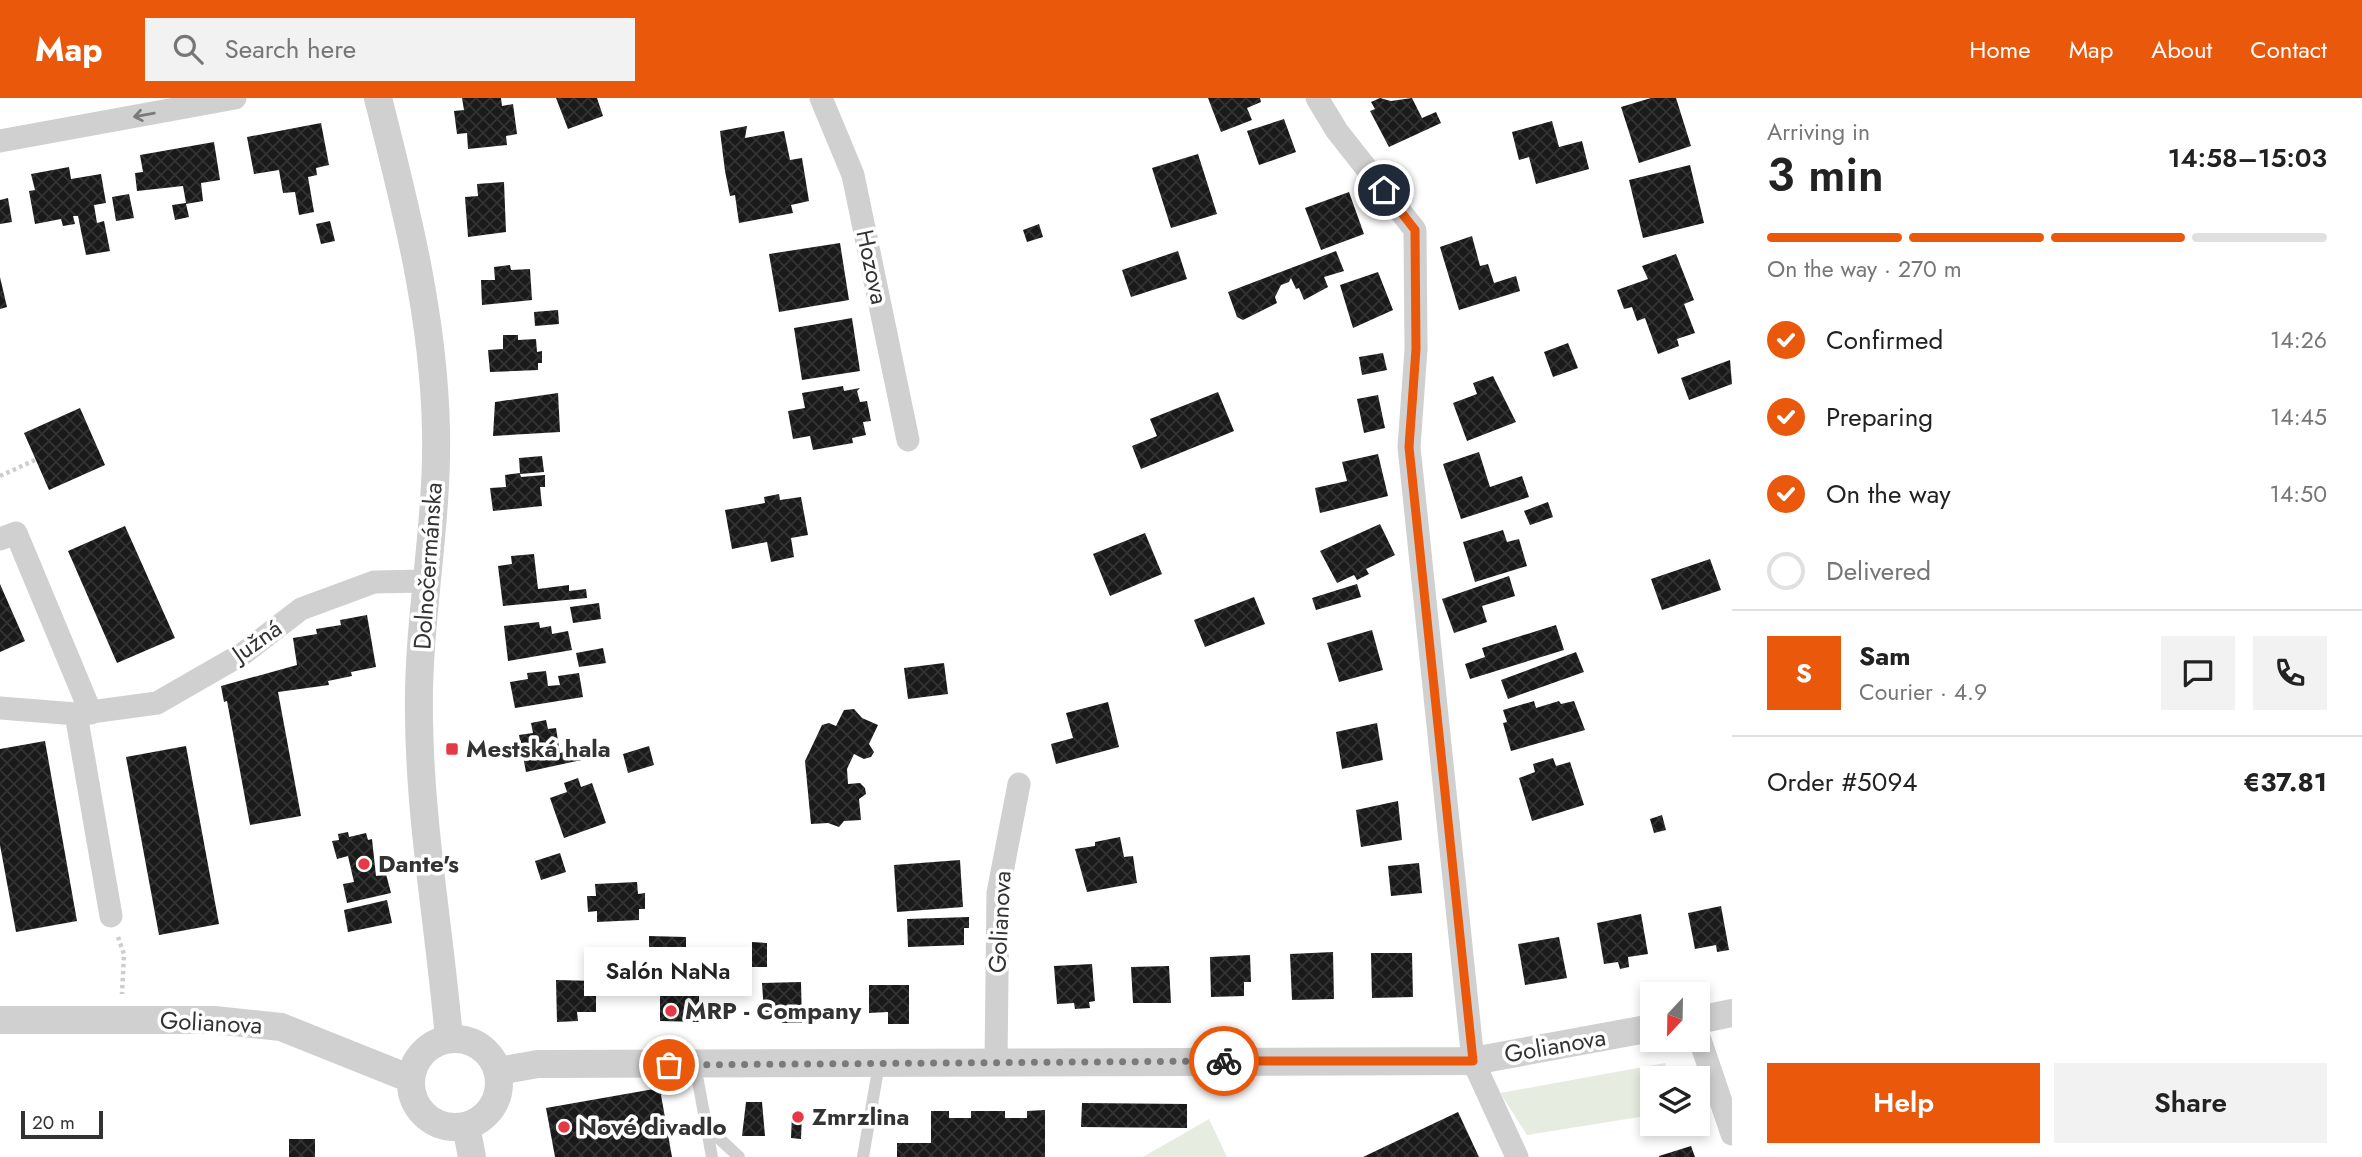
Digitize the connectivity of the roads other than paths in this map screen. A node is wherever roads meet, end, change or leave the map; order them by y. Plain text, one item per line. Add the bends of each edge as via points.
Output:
1 (235, 98) edge
2 (378, 98) edge
3 (821, 98) edge
4 (1317, 98) edge
5 (0, 141) edge
6 (908, 440) dead end
7 (0, 539) edge
8 (426, 581) junction
9 (0, 708) edge
10 (83, 714) junction
11 (1019, 784) dead end
12 (111, 916) road end
13 (1732, 1013) edge
14 (1710, 1018) edge
15 (0, 1020) edge
16 (1640, 1030) edge
17 (449, 1040) junction
18 (1704, 1052) edge
19 (1473, 1061) junction
20 (996, 1062) junction
21 (879, 1064) junction
22 (695, 1065) junction
23 (498, 1071) junction
24 (411, 1079) junction
25 (466, 1126) junction
26 (708, 1128) junction
27 (1732, 1134) edge
28 (472, 1157) edge
29 (712, 1157) edge
30 (739, 1157) edge
31 (863, 1157) edge
32 (1517, 1157) edge

1 -> 5 street
2 - 8 street, Dolnočermánska via 412,229 429,321 436,433
3 - 6 street, Hozova via 853,175
4 - 19 street via 1337,131 1415,230 1416,349 1409,447
7 - 10 street via 16,533
8 - 10 street, Južná via 374,582 301,609 244,653 157,703
8 - 17 street, Dolnočermánska via 420,742
9 - 10 street, Južná
10 - 12 street
11 - 20 street, Golianova via 998,893
13 - 14 street
15 - 24 street, Golianova via 214,1020 281,1027
16 - 19 street, Golianova
17 - 23 street via 479,1046
17 - 24 street via 424,1052
18 - 27 street
19 - 20 street, Golianova
19 - 32 street
20 - 21 street, Golianova
21 - 22 street, Golianova
21 - 31 lane
22 - 23 street, Golianova via 538,1064
22 - 26 lane
23 - 25 street via 494,1105 480,1120
24 - 25 street via 415,1101 428,1118 448,1127
25 - 28 street
26 - 29 lane
26 - 30 lane

